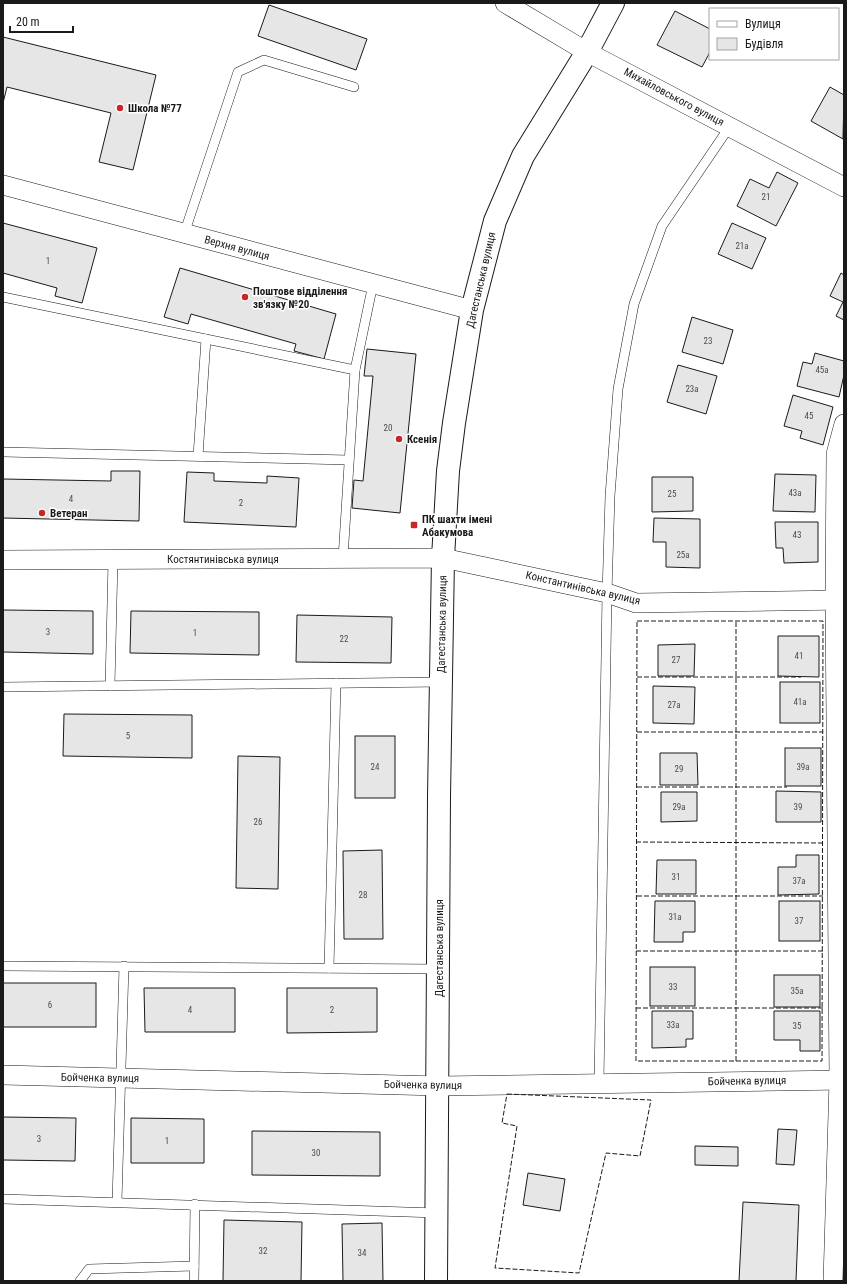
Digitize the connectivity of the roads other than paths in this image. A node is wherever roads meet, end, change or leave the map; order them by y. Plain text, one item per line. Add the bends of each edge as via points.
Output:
1 (506, 3) edge
2 (613, 3) edge
3 (587, 52) junction
4 (354, 88) dead end
5 (730, 126) junction
6 (3, 185) edge
7 (844, 187) edge
8 (184, 234) junction
9 (373, 284) junction
10 (3, 297) edge
11 (472, 310) junction
12 (206, 339) junction
13 (355, 370) junction
14 (844, 424) edge
15 (3, 452) edge
16 (198, 456) junction
17 (349, 460) junction
18 (343, 558) junction
19 (443, 558) junction
20 (3, 560) edge
21 (113, 560) junction
22 (607, 593) junction
23 (840, 600) edge
24 (441, 682) junction
25 (336, 683) junction
26 (110, 686) junction
27 (3, 687) edge
28 (3, 966) edge
29 (124, 966) junction
30 (329, 968) junction
31 (439, 969) junction
32 (3, 1075) edge
33 (121, 1078) junction
34 (842, 1080) edge
35 (599, 1082) junction
36 (439, 1086) junction
37 (3, 1199) edge
38 (118, 1202) junction
39 (195, 1204) junction
40 (437, 1213) junction
41 (194, 1266) junction
42 (80, 1281) edge
43 (194, 1281) edge
44 (436, 1281) edge
45 (833, 1281) edge

1 - 3 street, Михайловського вулиця
2 - 3 street, Дагестанська вулиця
3 - 5 street, Михайловського вулиця
3 - 11 street, Дагестанська вулиця via 523,156 495,221
4 - 8 lane via 264,60 238,72
5 - 7 street, Михайловського вулиця
5 - 22 lane via 662,226 634,304 618,389 610,496
6 - 8 street, Верхня вулиця
8 - 9 street, Верхня вулиця
9 - 11 street, Верхня вулиця
9 - 13 lane
10 - 12 lane
11 - 19 street, Дагестанська вулиця via 448,471
12 - 13 lane
12 - 16 lane
13 - 17 lane
14 - 23 street via 836,454
15 - 16 lane
16 - 17 lane
17 - 18 lane
18 - 19 street, Костянтинівська вулиця
18 - 21 street, Костянтинівська вулиця
19 - 22 street, Константинівська вулиця
19 - 24 street, Дагестанська вулиця
20 - 21 street, Костянтинівська вулиця
21 - 26 lane
22 - 23 street, Константинівська вулиця via 636,603
22 - 35 lane
23 - 34 street
24 - 25 lane
24 - 31 street, Дагестанська вулиця
25 - 26 lane
25 - 30 lane
26 - 27 lane
28 - 29 lane
29 - 30 lane
29 - 33 lane
30 - 31 lane
31 - 36 street, Дагестанська вулиця
32 - 33 street, Бойченка вулиця
33 - 36 street, Бойченка вулиця
33 - 38 lane
34 - 35 street, Бойченка вулиця
34 - 45 street
35 - 36 street, Бойченка вулиця
36 - 40 street, Дагестанська вулиця
37 - 38 lane
38 - 39 lane
39 - 40 lane
39 - 41 lane
40 - 44 street, Дагестанська вулиця
41 - 42 lane via 89,1269
41 - 43 lane

